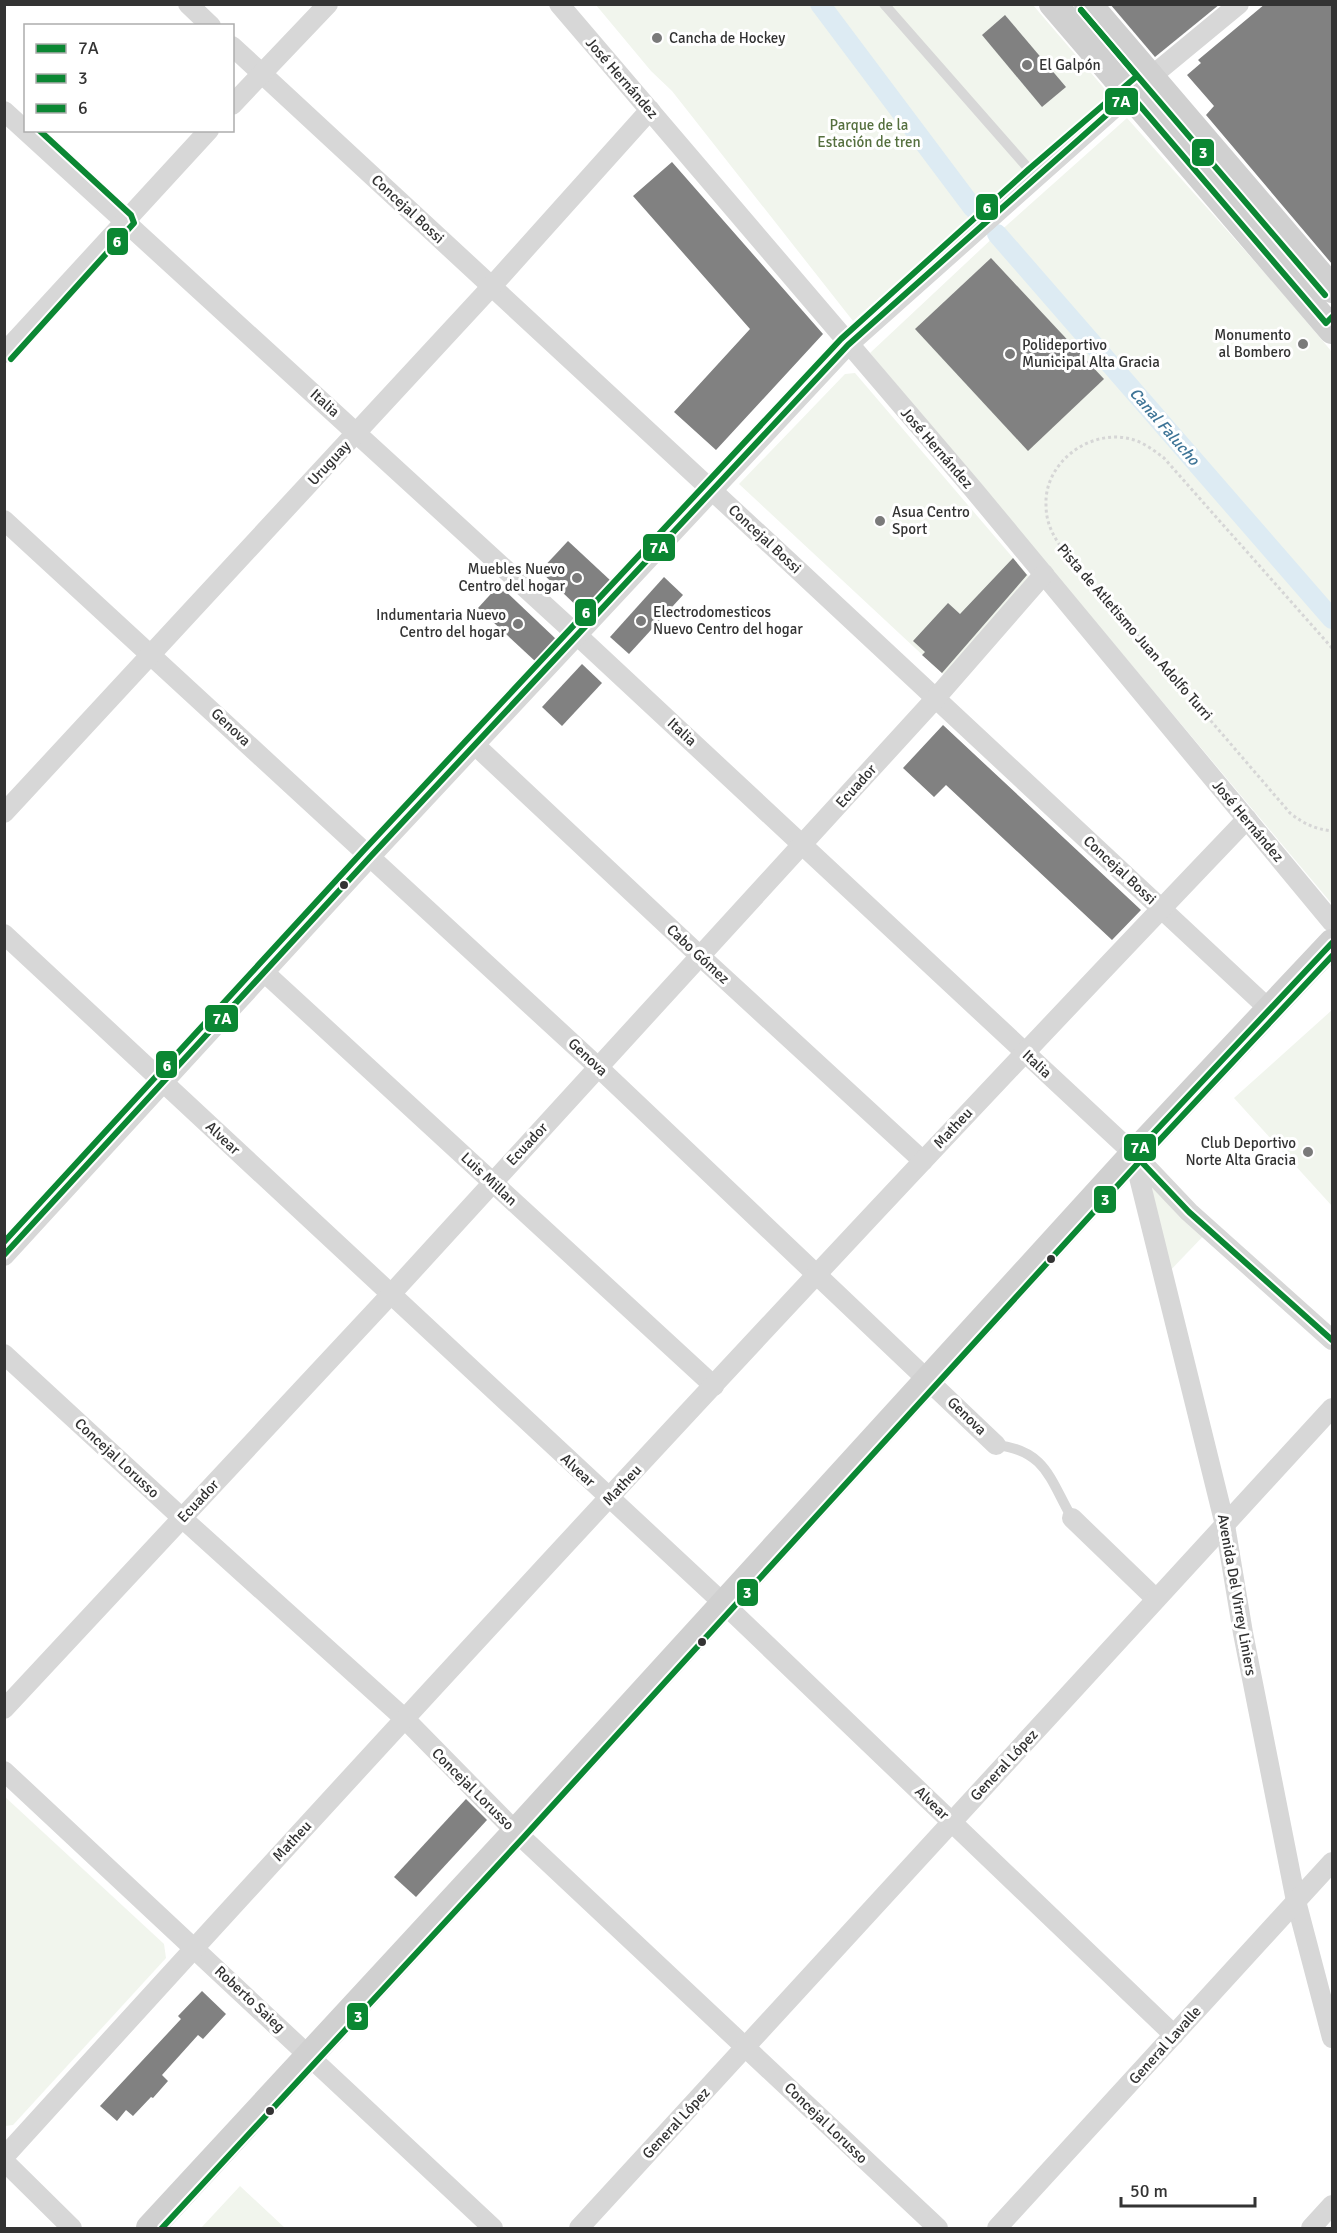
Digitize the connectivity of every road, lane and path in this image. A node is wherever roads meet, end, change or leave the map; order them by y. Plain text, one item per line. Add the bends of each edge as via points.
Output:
1 (188, 4) edge
2 (328, 4) edge
3 (559, 4) edge
4 (884, 4) edge
5 (1053, 4) edge
6 (1088, 4) edge
7 (1239, 4) edge
8 (209, 24) edge
9 (234, 48) edge
10 (262, 73) junction
11 (1140, 85) junction
12 (234, 103) edge
13 (650, 110) junction
14 (4, 111) edge
15 (24, 129) edge
16 (27, 132) edge
17 (207, 132) edge
18 (1035, 176) junction
19 (125, 222) junction
20 (1274, 242) junction
21 (492, 286) junction
22 (1332, 289) edge
23 (1330, 323) edge
24 (848, 345) junction
25 (4, 353) edge
26 (357, 432) junction
27 (712, 489) junction
28 (4, 520) edge
29 (1044, 574) junction
30 (578, 635) junction
31 (1332, 648) edge
32 (153, 655) junction
33 (935, 699) junction
34 (475, 745) junction
35 (4, 813) edge
36 (1247, 819) junction
37 (1332, 831) edge
38 (802, 844) junction
39 (371, 856) junction
40 (1162, 908) junction
41 (1332, 922) edge
42 (4, 934) edge
43 (1332, 943) edge
44 (700, 956) junction
45 (264, 972) junction
46 (1269, 1009) junction
47 (1024, 1052) junction
48 (598, 1067) junction
49 (162, 1082) junction
50 (1134, 1154) junction
51 (923, 1161) junction
52 (492, 1182) junction
53 (4, 1256) edge
54 (817, 1275) junction
55 (392, 1293) junction
56 (1332, 1340) edge
57 (4, 1354) edge
58 (928, 1379) junction
59 (714, 1386) junction
60 (1332, 1408) edge
61 (996, 1445) joint
62 (609, 1499) junction
63 (182, 1518) junction
64 (1072, 1518) joint
65 (1225, 1525) junction
66 (1156, 1599) junction
67 (723, 1603) junction
68 (4, 1709) edge
69 (405, 1719) junction
70 (4, 1771) edge
71 (952, 1822) junction
72 (516, 1832) junction
73 (1332, 1862) edge
74 (1296, 1901) junction
75 (195, 1948) junction
76 (1327, 1997) edge
77 (1174, 2035) junction
78 (1332, 2038) edge
79 (746, 2046) junction
80 (310, 2055) junction
81 (4, 2159) edge
82 (1332, 2205) edge
83 (72, 2229) edge
84 (150, 2229) edge
85 (493, 2229) edge
86 (579, 2229) edge
87 (938, 2229) edge
88 (997, 2229) edge
89 (1311, 2229) edge

1 - 8 street
2 - 10 street
3 - 13 street, José Hernández
4 - 18 lane
5 - 11 main road
6 - 11 main road
7 - 11 street
9 - 10 street, Concejal Bossi
10 - 12 street
10 - 21 street, Concejal Bossi
11 - 18 street
11 - 20 main road
13 - 21 street, Uruguay
13 - 24 street, José Hernández
14 - 15 street, Italia
16 - 19 street, Italia
17 - 19 street
18 - 24 street
19 - 25 street
19 - 26 street, Italia
20 - 22 main road
20 - 23 main road
21 - 26 street, Uruguay
21 - 27 street, Concejal Bossi
24 - 27 street
24 - 29 street, José Hernández
26 - 30 street, Italia
26 - 32 street, Uruguay
27 - 30 street
27 - 33 street, Concejal Bossi
28 - 32 street, Genova
29 - 33 street, Ecuador
29 - 36 street, José Hernández
30 - 34 street
30 - 38 street, Italia
31 - 37 path, Pista de Atletismo Juan Adolfo Turri via 1151,448 1136,441 1104,438 1073,451 1056,469 1045,503 1047,520 1059,544 1290,813 1303,823
32 - 35 street, Uruguay
32 - 39 street, Genova
33 - 38 street, Ecuador
33 - 40 street, Concejal Bossi
34 - 39 street
34 - 44 street, Cabo Gómez
36 - 40 street, Matheu
36 - 41 street, José Hernández
38 - 44 street, Ecuador
38 - 47 street, Italia
39 - 45 street
39 - 48 street, Genova
40 - 46 street, Concejal Bossi
40 - 47 street, Matheu
42 - 49 street, Alvear
43 - 46 main road
44 - 48 street, Ecuador
44 - 51 street, Cabo Gómez
45 - 49 street
45 - 52 street, Luis Millan
46 - 50 main road
47 - 50 street, Italia
47 - 51 street, Matheu
48 - 52 street, Ecuador
48 - 54 street, Genova
49 - 53 street
49 - 55 street, Alvear
50 - 56 street, Italia via 1189,1212
50 - 58 main road
50 - 65 street, Avenida Del Virrey Liniers
51 - 54 street, Matheu
52 - 55 street, Ecuador
52 - 59 street, Luis Millan
54 - 58 street, Genova
54 - 59 street, Matheu
55 - 62 street, Alvear
55 - 63 street, Ecuador
57 - 63 street, Concejal Lorusso
58 - 61 street, Genova
58 - 67 main road
59 - 62 street, Matheu
60 - 65 street, General López
61 - 64 lane, Genova via 1028,1453 1048,1470
62 - 67 street, Alvear
62 - 69 street, Matheu
63 - 68 street, Ecuador
63 - 69 street, Concejal Lorusso
64 - 66 street, Genova
65 - 66 street, General López
65 - 74 street, Avenida Del Virrey Liniers
66 - 71 street, General López
67 - 71 street, Alvear
67 - 72 main road
69 - 72 street, Concejal Lorusso
69 - 75 street, Matheu
70 - 75 street, Roberto Saieg
71 - 77 street, Alvear
71 - 79 street, General López
72 - 79 street, Concejal Lorusso
72 - 80 main road
73 - 74 street, General Lavalle
74 - 76 street, Avenida Del Virrey Liniers
74 - 77 street, General Lavalle
75 - 80 street, Roberto Saieg
75 - 81 street, Matheu
76 - 78 street, Avenida Del Virrey Liniers
77 - 88 street, General Lavalle
79 - 86 street, General López
79 - 87 street, Concejal Lorusso
80 - 84 main road
80 - 85 street, Roberto Saieg
81 - 83 street
82 - 89 street

